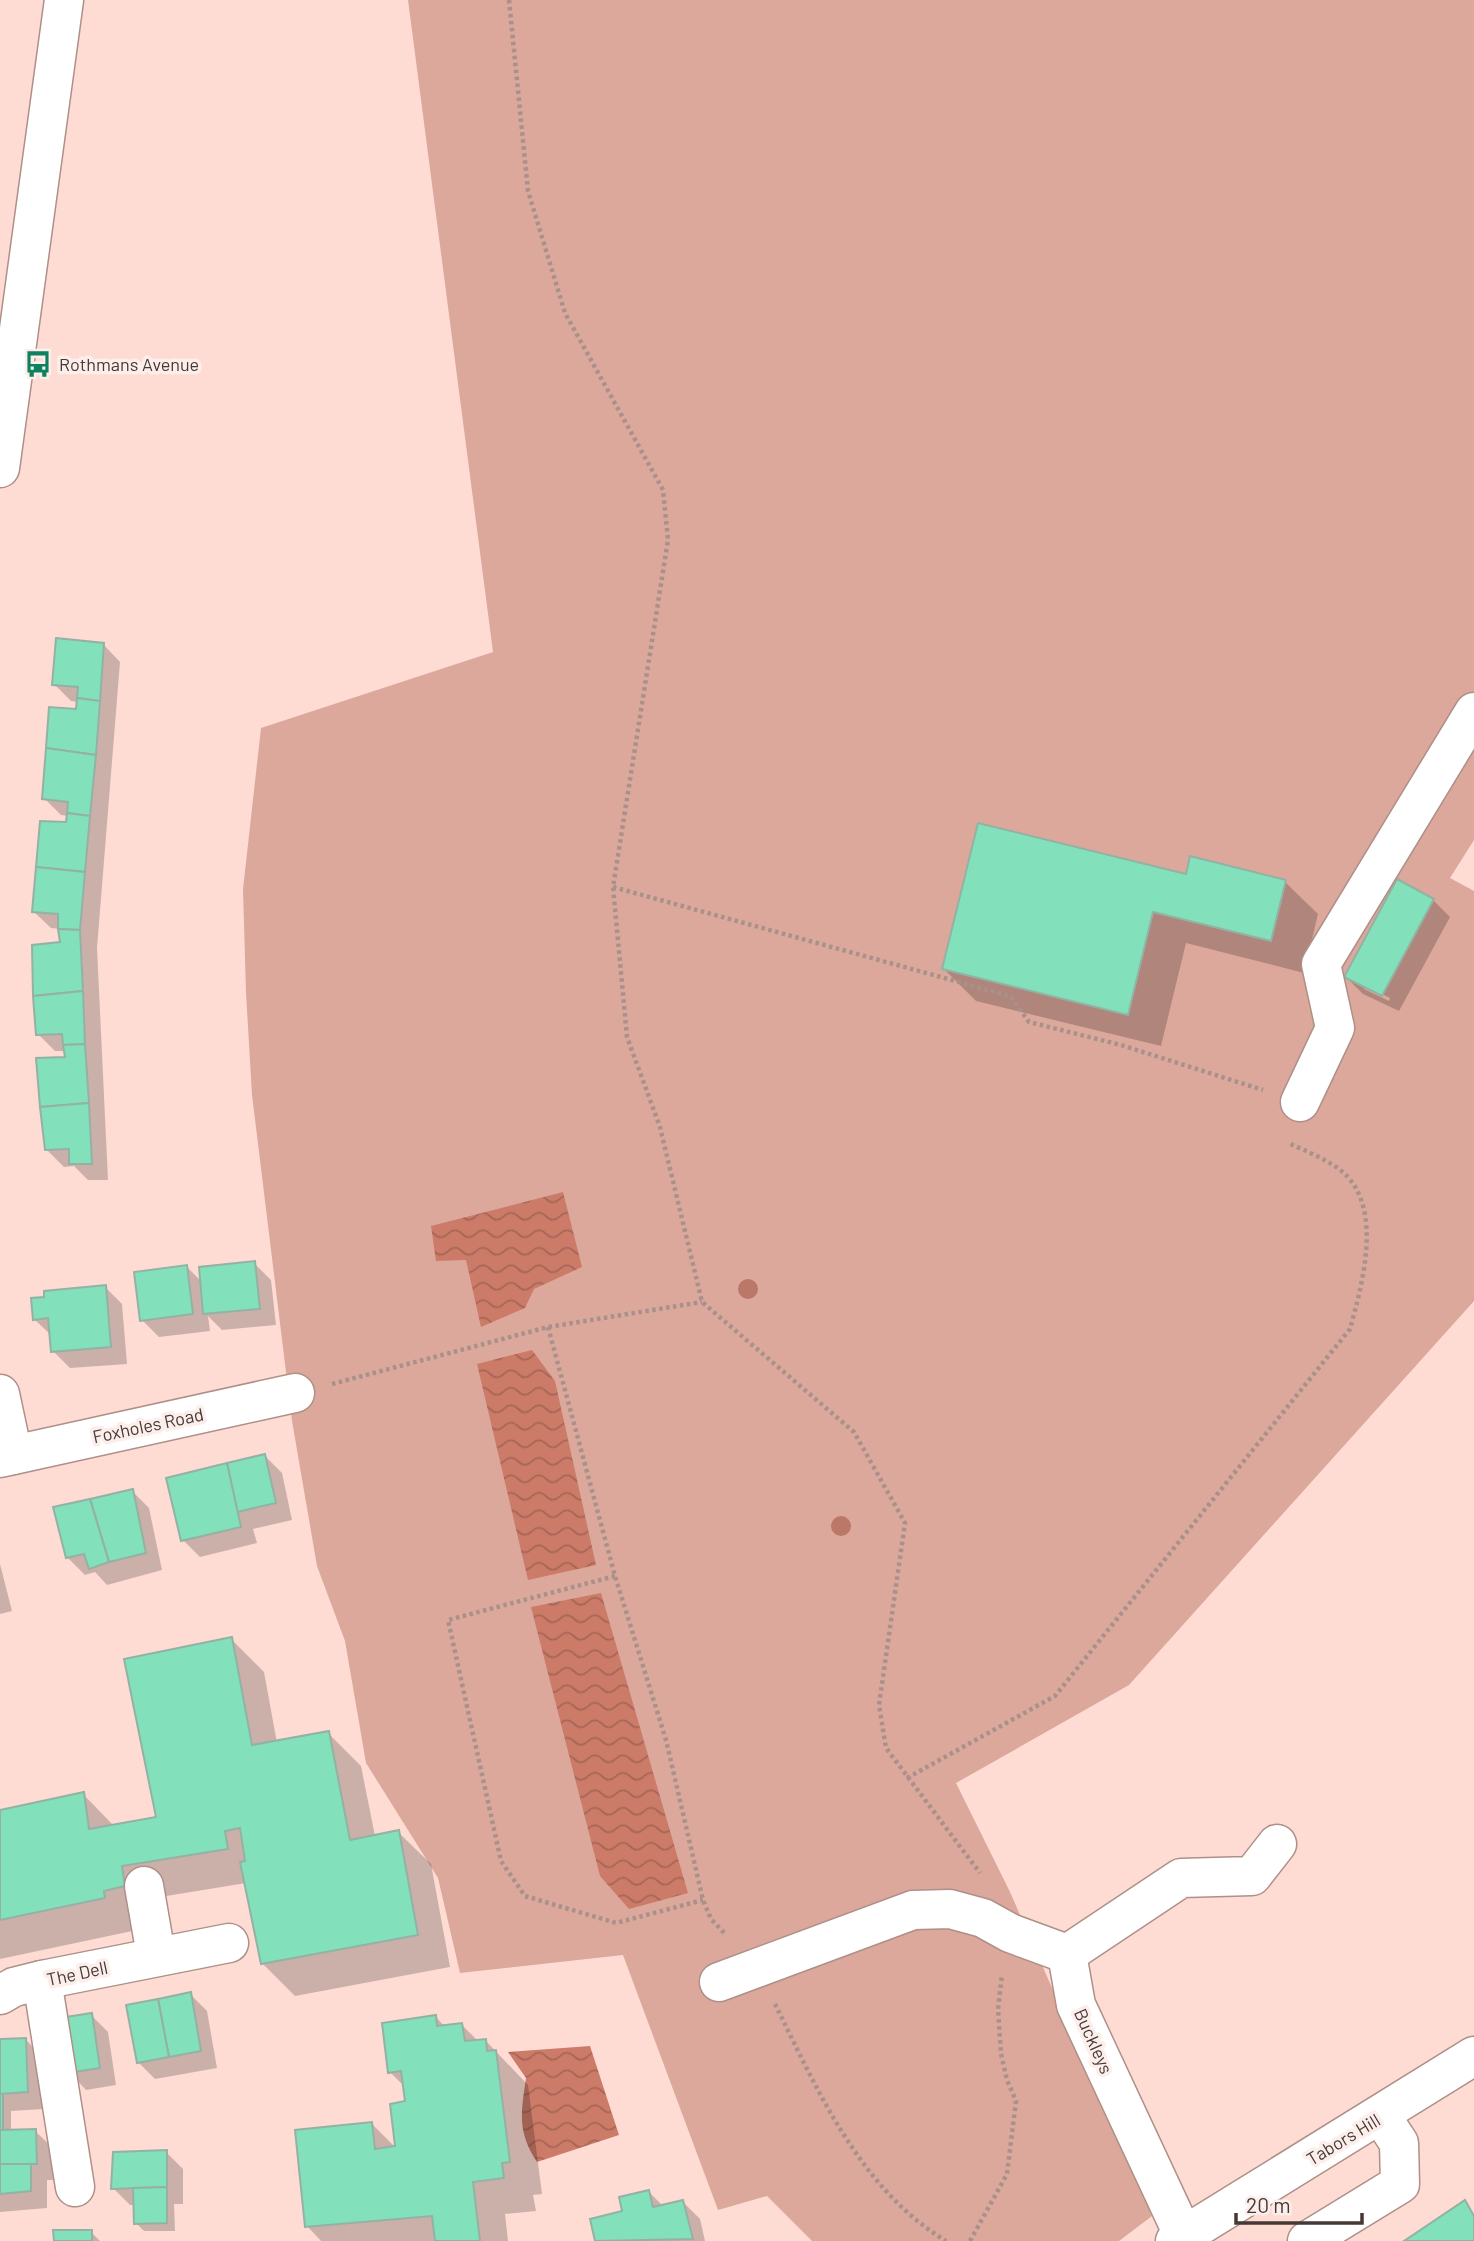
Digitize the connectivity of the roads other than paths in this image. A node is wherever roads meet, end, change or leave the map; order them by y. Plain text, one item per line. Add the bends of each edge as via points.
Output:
1 (64, 0) edge
2 (0, 468) edge
3 (1474, 712) edge
4 (1300, 1102) road end
5 (309, 1390) road end
6 (0, 1394) edge
7 (6, 1457) edge
8 (1277, 1844) dead end
9 (144, 1886) dead end
10 (229, 1943) dead end
11 (1067, 1954) junction
12 (156, 1955) junction
13 (42, 1980) junction
14 (719, 1982) dead end
15 (0, 1995) edge
16 (1474, 2056) edge
17 (1381, 2116) junction
18 (75, 2187) dead end
19 (1181, 2239) edge
20 (1307, 2241) edge

1 - 2 street
3 - 4 street via 1321,964 1335,1028
5 - 7 street, Foxholes Road
6 - 7 street
8 - 11 street via 1252,1876 1181,1878
9 - 12 street
10 - 12 street, The Dell
11 - 14 street via 983,1918 950,1909 913,1910
11 - 19 street, Buckleys via 1076,2005
12 - 13 street, The Dell
13 - 15 street, The Dell
13 - 18 street
16 - 17 street, Tabors Hill
17 - 19 street, Tabors Hill
17 - 20 street via 1399,2143 1400,2184

